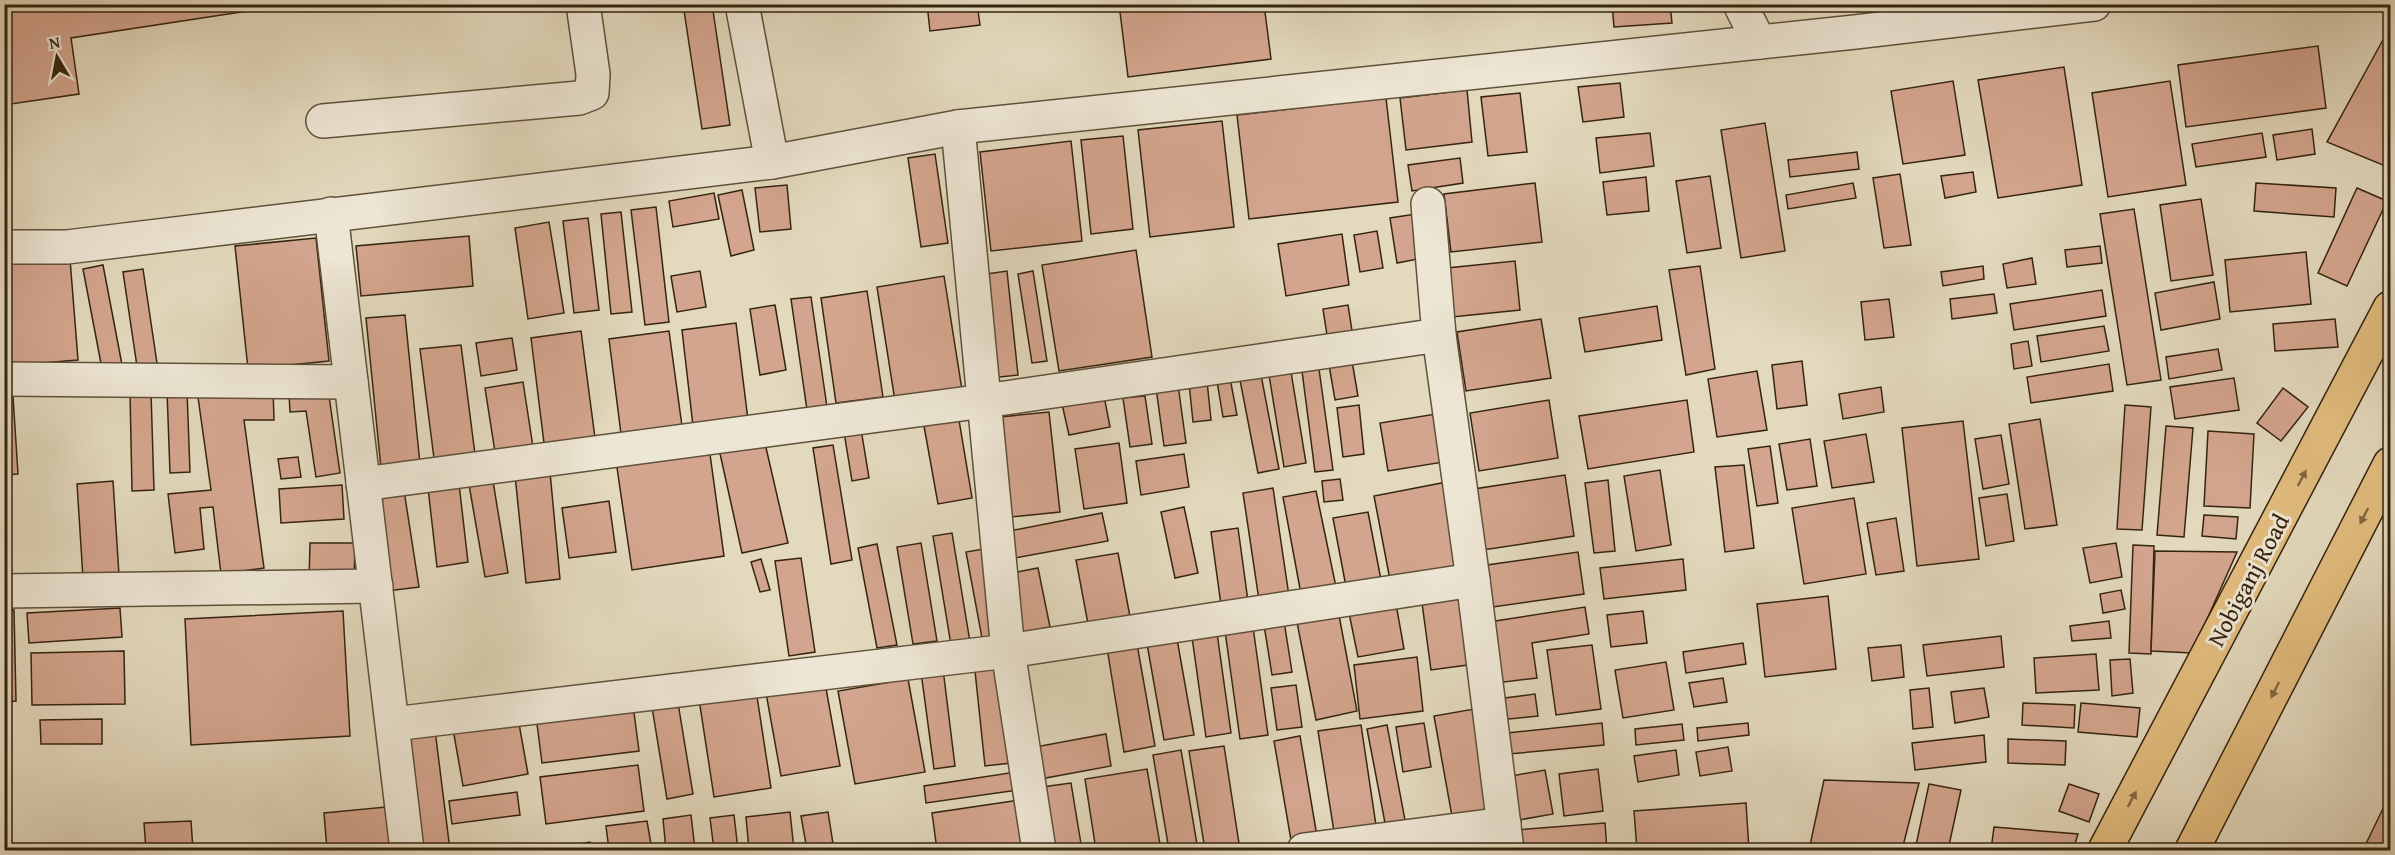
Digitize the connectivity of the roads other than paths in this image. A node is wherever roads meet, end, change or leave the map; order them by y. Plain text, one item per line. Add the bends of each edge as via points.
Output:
1 (584, 4) edge
2 (742, 4) edge
3 (1740, 4) edge
4 (2094, 4) edge
5 (2033, 8) edge
6 (1850, 18) edge
7 (1759, 42) junction
8 (323, 122) dead end
9 (958, 128) junction
10 (772, 162) junction
11 (1428, 204) dead end
12 (331, 214) junction
13 (4, 247) edge
14 (2391, 308) edge
15 (1439, 335) junction
16 (4, 379) edge
17 (351, 382) junction
18 (984, 401) junction
19 (2391, 464) edge
20 (363, 484) junction
21 (1473, 580) junction
22 (376, 586) junction
23 (4, 591) edge
24 (1008, 651) junction
25 (393, 724) junction
26 (1505, 837) edge
27 (407, 850) edge
28 (1039, 850) edge
29 (1304, 850) edge
30 (2105, 850) edge
31 (2193, 850) edge

1 - 8 street via 592,93 579,98
2 - 10 street
3 - 7 street
4 - 5 street
5 - 6 street
6 - 7 street
7 - 9 street
9 - 10 street
9 - 18 street
10 - 12 street
11 - 15 street
12 - 13 street via 67,247
12 - 17 street
30 -> 14 main road, Nobiganj Road
15 - 18 street
15 - 21 street
16 - 17 street
17 - 20 street
18 - 20 street
18 - 24 street
19 -> 31 main road
20 - 22 street
21 - 24 street
21 - 26 street
22 - 23 street
22 - 25 street
24 - 25 street
24 - 28 street
25 - 27 street
26 - 29 street

